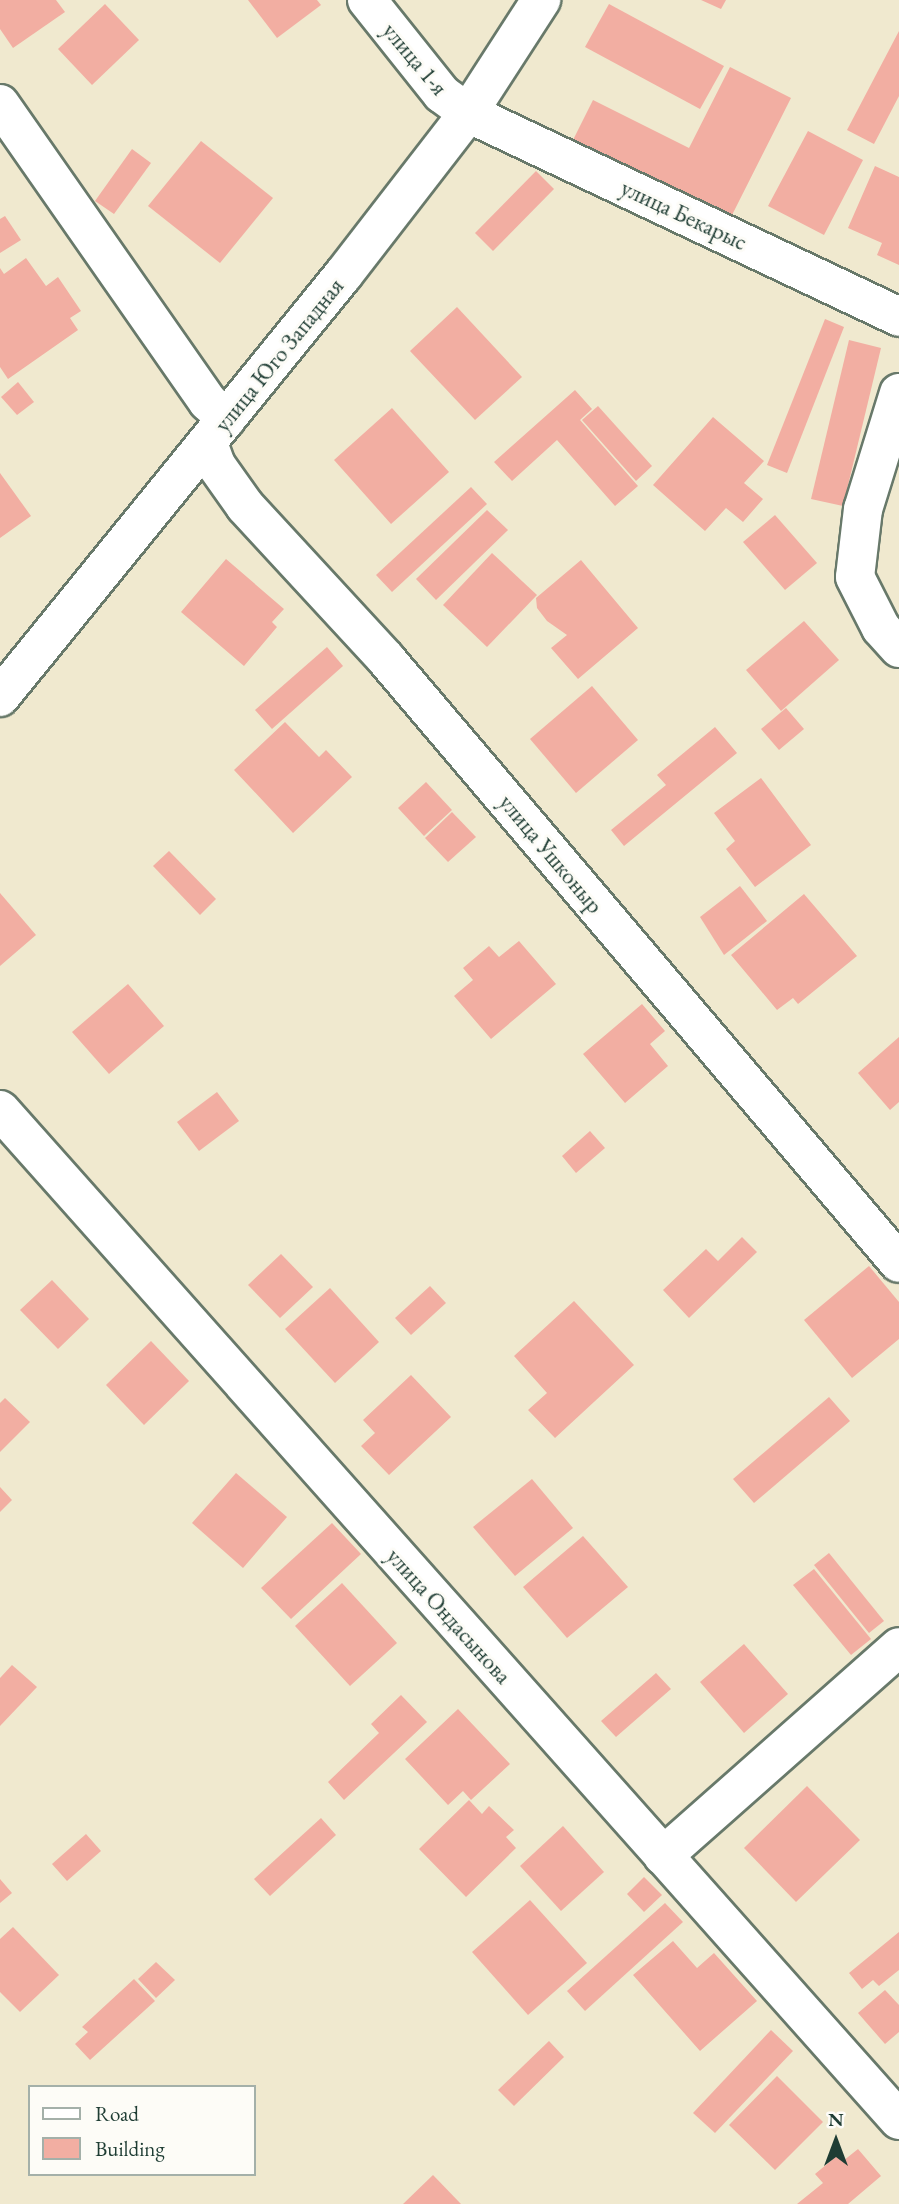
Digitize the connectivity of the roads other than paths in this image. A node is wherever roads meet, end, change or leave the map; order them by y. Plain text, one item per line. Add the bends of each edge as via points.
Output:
1 (367, 0) edge
2 (541, 0) edge
3 (0, 104) edge
4 (468, 113) junction
5 (899, 317) edge
6 (899, 393) edge
7 (218, 431) junction
8 (899, 648) edge
9 (0, 697) edge
10 (0, 1110) edge
11 (899, 1263) edge
12 (899, 1647) edge
13 (663, 1856) junction
14 (899, 2120) edge

1 - 4 street, улица 1-я via 442,94
2 - 4 street, улица Юго Западная
3 - 7 street, улица Ушконыр via 208,402
4 - 5 street, улица Бекарыс
4 - 7 street, улица Юго Западная
6 - 8 street via 863,509 855,576 865,602
7 - 9 street, улица Юго Западная
7 - 11 street, улица Ушконыр via 216,465 245,506 386,659
10 - 13 street, улица Ондасынова
12 - 13 street
13 - 14 street, улица Ондасынова

